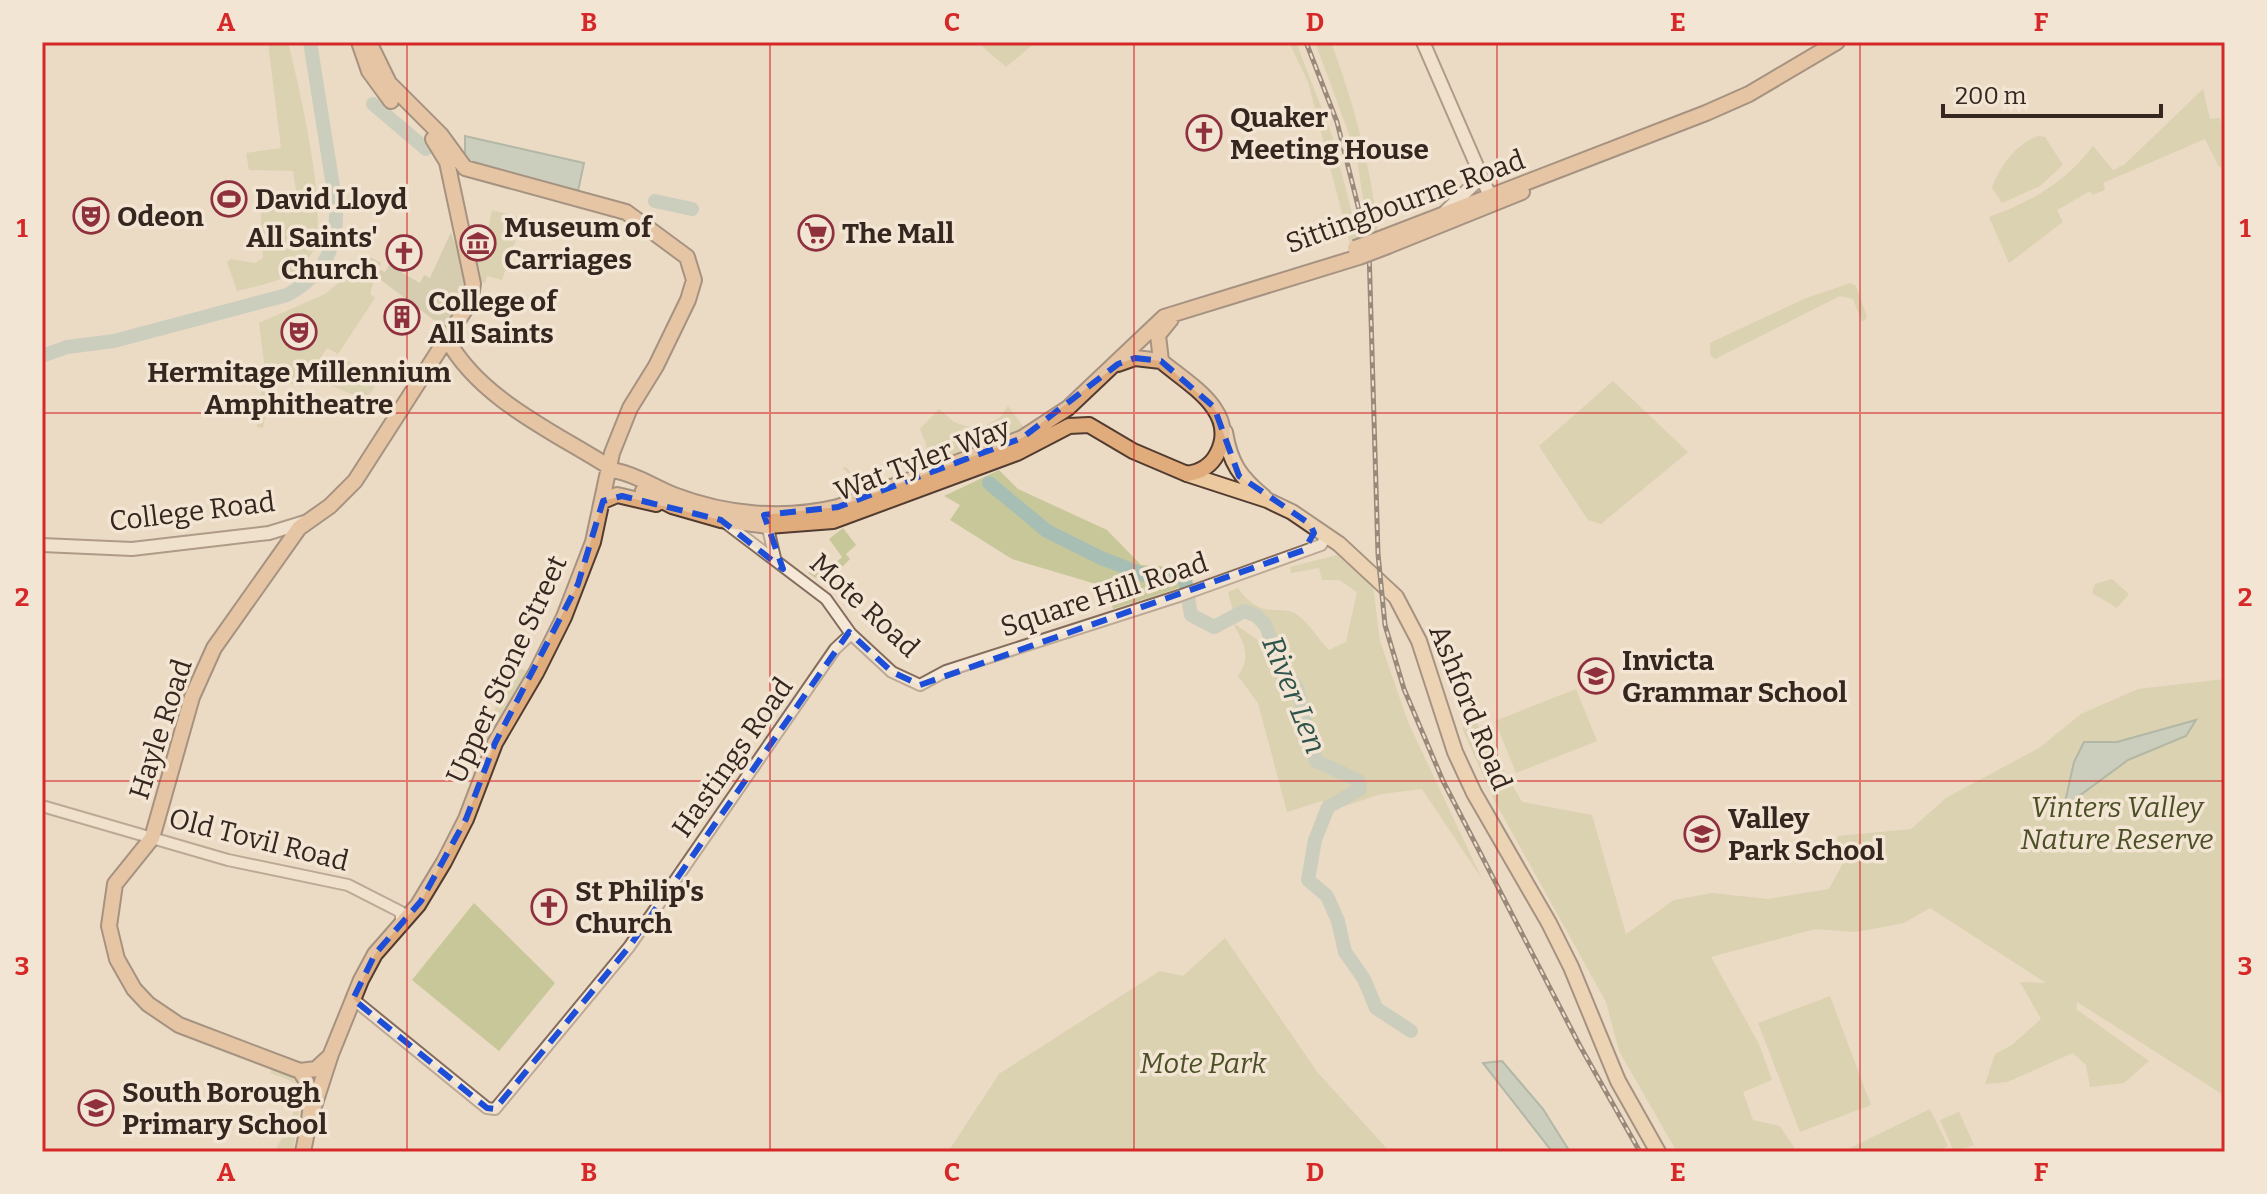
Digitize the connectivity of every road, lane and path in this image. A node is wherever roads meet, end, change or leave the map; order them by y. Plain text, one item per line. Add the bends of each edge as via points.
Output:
1 (359, 42) edge
2 (369, 42) edge
3 (1423, 42) edge
4 (1837, 42) edge
5 (473, 172) junction
6 (1476, 178) junction
7 (454, 200) junction
8 (1486, 201) junction
9 (1442, 215) junction
10 (1387, 242) junction
11 (1181, 312) junction
12 (447, 339) junction
13 (1161, 361) junction
14 (1118, 364) junction
15 (1082, 395) junction
16 (1089, 425) junction
17 (1225, 432) junction
18 (612, 469) junction
19 (1187, 474) junction
20 (1267, 500) junction
21 (603, 501) junction
22 (672, 506) junction
23 (721, 520) junction
24 (305, 522) junction
25 (763, 522) junction
26 (1310, 524) junction
27 (269, 533) junction
28 (1327, 536) junction
29 (42, 545) edge
30 (759, 546) junction
31 (1304, 550) junction
32 (282, 552) junction
33 (776, 560) junction
34 (851, 634) junction
35 (920, 685) joint
36 (42, 806) edge
37 (152, 838) junction
38 (401, 925) junction
39 (353, 999) junction
40 (372, 1013) junction
41 (344, 1019) junction
42 (331, 1054) junction
43 (300, 1071) junction
44 (308, 1125) junction
45 (303, 1152) edge
46 (1658, 1152) edge

1 - 7 highway, College Road via 366,64 399,109 439,147
2 - 5 highway via 389,83
3 - 6 main road
4 - 8 highway, Sittingbourne Road via 1749,94
5 - 7 highway
5 - 18 highway, Upper Stone Street via 619,208 692,265 688,300 630,408
6 - 8 main road
6 - 9 main road
7 - 12 highway, College Road via 473,284 470,302
8 - 9 highway, Sittingbourne Road
8 - 10 highway, Sittingbourne Road
9 - 10 highway, Sittingbourne Road
10 - 11 highway, Sittingbourne Road, bridge via 1297,267 1269,284
11 - 13 highway via 1158,335
11 - 14 highway, Sittingbourne Road via 1147,330
12 - 18 highway via 489,389
12 - 24 highway, College Road via 355,481
13 - 14 highway via 1135,358
13 - 17 highway via 1214,407
14 - 15 highway
15 - 16 highway via 1080,406
15 - 25 highway, Wat Tyler Way via 1022,438 872,496
16 - 19 highway, Ashford Road
16 - 25 highway, Wat Tyler Way via 1069,426 1017,453 856,515 805,525
17 - 19 highway via 1211,462
17 - 20 main road via 1237,472
18 - 21 highway, Upper Stone Street
18 - 22 highway, Mote Road
18 - 25 highway via 685,499
19 - 20 main road, Ashford Road
20 - 26 main road, Ashford Road
21 - 22 highway via 617,495
21 - 38 highway, Upper Stone Street via 564,617 495,743 444,862
22 - 23 highway, Mote Road
23 - 25 highway, Mote Road
23 - 30 street, Mote Road
24 - 27 main road, College Road
24 - 32 highway, Hayle Road
25 - 30 street via 755,537
25 - 33 street, Mote Road
26 - 28 main road, Ashford Road
26 - 31 street via 1314,533
27 - 29 main road, College Road via 132,549
27 - 32 main road via 282,542
28 - 31 street, Square Hill Road via 1321,545
28 - 46 main road, Ashford Road via 1383,583 1403,611 1419,641 1474,793 1549,923 1618,1081
30 - 33 street, Mote Road
31 - 35 street, Square Hill Road via 946,671
32 - 37 highway, Hayle Road via 214,648 192,697
33 - 34 street, Mote Road via 826,599
34 - 35 street, Mote Road via 892,672
34 - 40 street, Hastings Road via 835,649 628,949 495,1109 487,1108
36 - 37 street, Old Tovil Road
37 - 38 street, Old Tovil Road via 360,889 401,912
37 - 43 highway via 115,884 109,906 111,941 134,989 179,1025
38 - 39 highway, Upper Stone Street via 375,954
39 - 40 street
39 - 41 highway, Upper Stone Street
40 - 41 street
41 - 42 highway, Upper Stone Street
42 - 43 highway via 316,1069
42 - 44 highway, Upper Stone Street
43 - 44 highway via 310,1088
44 - 45 highway

